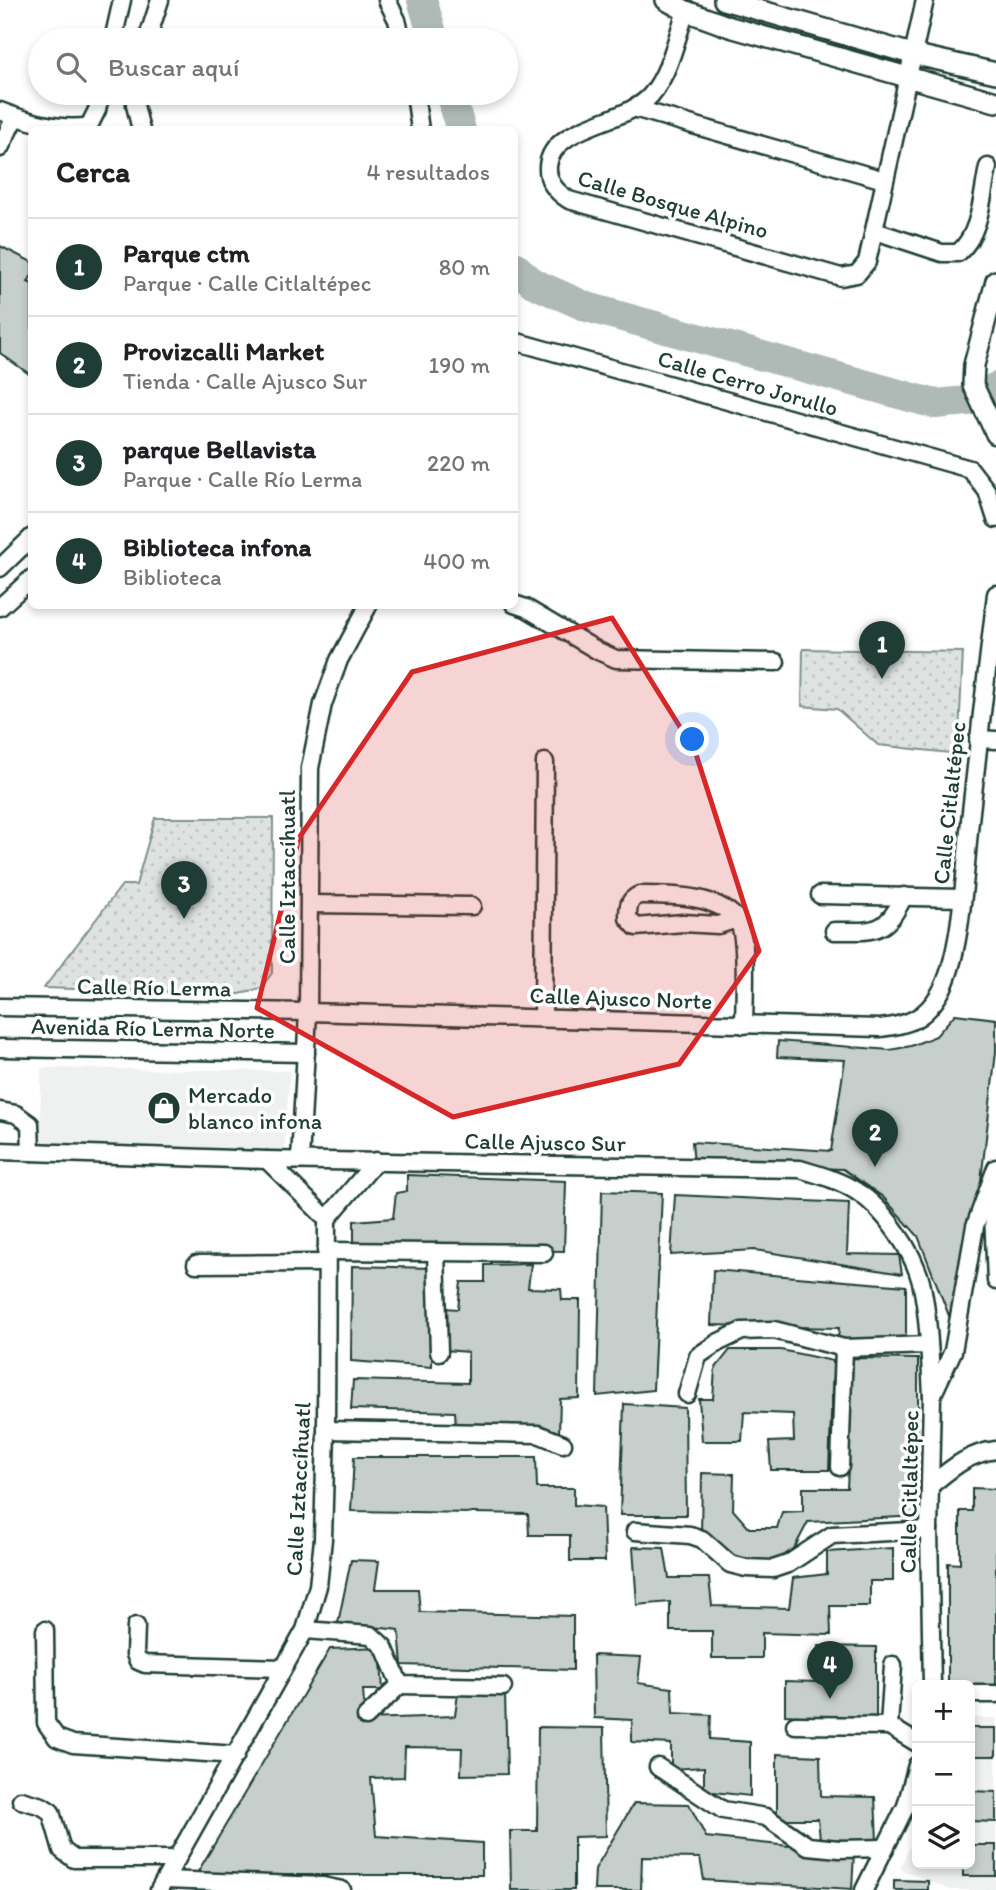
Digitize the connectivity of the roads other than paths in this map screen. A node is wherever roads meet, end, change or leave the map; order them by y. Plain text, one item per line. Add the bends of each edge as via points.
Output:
1 (122, 0) edge
2 (160, 0) edge
3 (387, 0) edge
4 (666, 0) edge
5 (724, 0) edge
6 (925, 0) edge
7 (686, 11) junction
8 (116, 28) edge
9 (151, 28) edge
10 (399, 28) edge
11 (912, 54) junction
12 (996, 74) edge
13 (907, 79) junction
14 (996, 102) edge
15 (98, 105) edge
16 (135, 105) edge
17 (417, 105) edge
18 (634, 108) junction
19 (8, 114) edge
20 (62, 126) edge
21 (89, 126) edge
22 (140, 126) edge
23 (419, 126) edge
24 (0, 148) edge
25 (988, 167) dead end
26 (884, 180) junction
27 (875, 231) junction
28 (996, 281) edge
29 (518, 342) edge
30 (996, 434) edge
31 (996, 519) edge
32 (28, 544) edge
33 (0, 568) edge
34 (28, 582) edge
35 (996, 594) edge
36 (518, 605) edge
37 (0, 607) edge
38 (366, 609) edge
39 (776, 662) dead end
40 (978, 739) junction
41 (996, 740) edge
42 (545, 762) dead end
43 (820, 895) dead end
44 (904, 896) junction
45 (962, 898) junction
46 (310, 904) junction
47 (472, 906) dead end
48 (737, 919) junction
49 (834, 931) dead end
50 (0, 1007) edge
51 (928, 1011) joint
52 (308, 1012) junction
53 (543, 1018) junction
54 (744, 1025) junction
55 (0, 1048) edge
56 (306, 1053) junction
57 (0, 1111) edge
58 (0, 1151) edge
59 (31, 1152) junction
60 (267, 1160) junction
61 (300, 1160) junction
62 (376, 1161) junction
63 (994, 1175) edge
64 (327, 1219) junction
65 (436, 1252) junction
66 (544, 1254) dead end
67 (326, 1257) junction
68 (196, 1264) dead end
69 (996, 1281) edge
70 (929, 1346) junction
71 (844, 1348) junction
72 (439, 1352) dead end
73 (687, 1394) dead end
74 (932, 1396) junction
75 (326, 1430) junction
76 (563, 1444) dead end
77 (996, 1450) edge
78 (932, 1453) junction
79 (957, 1464) junction
80 (840, 1467) dead end
81 (931, 1485) junction
82 (929, 1530) junction
83 (635, 1531) dead end
84 (136, 1626) dead end
85 (45, 1630) dead end
86 (305, 1630) junction
87 (893, 1665) dead end
88 (283, 1668) junction
89 (932, 1680) edge
90 (400, 1685) junction
91 (503, 1687) dead end
92 (975, 1694) edge
93 (996, 1694) edge
94 (366, 1717) dead end
95 (795, 1725) dead end
96 (889, 1726) junction
97 (912, 1739) edge
98 (236, 1755) junction
99 (658, 1767) dead end
100 (912, 1784) edge
101 (21, 1800) dead end
102 (885, 1847) junction
103 (177, 1859) junction
104 (162, 1885) edge
105 (342, 1890) edge
106 (864, 1890) edge

1 - 8 street
2 - 9 street
3 - 10 street
4 - 7 main road
5 - 11 main road
6 - 11 street
7 - 13 main road
7 - 18 street, Calle Bosque Alpino via 667,67 650,97
11 - 12 main road
11 - 13 street
13 - 14 main road
13 - 26 street
15 - 21 street
16 - 22 street
17 - 23 street
18 - 26 street
18 - 27 street, Calle Bosque Alpino via 559,142 549,157 548,173 555,191 569,200 841,277 857,274 867,262
19 - 20 street
19 - 24 street
25 - 27 street via 977,220 958,253 942,253
26 - 27 street
28 - 30 main road via 973,385
29 - 31 street, Calle Cerro Jorullo via 970,470 988,491
32 - 33 street
34 - 37 street
35 - 40 street, Calle Citlaltépec
36 - 39 street via 616,659
38 - 46 street, Calle Iztaccíhuatl via 339,660 323,704 310,768
40 - 41 street
40 - 45 street, Calle Citlaltépec
42 - 53 street
43 - 44 street
44 - 45 street
44 - 49 street via 883,927
45 - 51 street, Calle Citlaltépec via 952,966
46 - 47 street
46 - 52 street, Calle Iztaccíhuatl
48 - 48 street via 693,897 639,895 628,904 628,918 636,927 718,925
48 - 54 street via 744,938
50 - 52 street, Calle Río Lerma
51 - 54 street, Calle Ajusco Norte via 904,1025 880,1028
52 - 53 street, Calle Ajusco Norte
52 - 56 street, Calle Iztaccíhuatl
53 - 54 street, Calle Ajusco Norte
55 - 56 street, Avenida Río Lerma Norte
56 - 61 street, Calle Iztaccíhuatl
57 - 59 street via 16,1114 30,1124
58 - 59 street, Calle Ajusco Sur
59 - 60 street, Calle Ajusco Sur
60 - 61 street, Calle Ajusco Sur
60 - 64 street
61 - 62 street, Calle Ajusco Sur
62 - 64 street
62 - 70 street, Calle Ajusco Sur via 800,1169 832,1178 858,1192 906,1246 921,1282
63 - 69 street
63 - 74 street, Calle Citlaltépec via 975,1226 953,1351
64 - 67 street, Calle Iztaccíhuatl
65 - 66 street
65 - 67 street
65 - 72 street
67 - 68 street
67 - 75 street, Calle Iztaccíhuatl
70 - 71 street
70 - 74 street, Calle Ajusco Sur
71 - 73 street via 775,1330 742,1331 698,1356
71 - 80 street
74 - 78 street, Calle Citlaltépec
75 - 76 street via 538,1434
75 - 86 street, Calle Iztaccíhuatl via 318,1586
77 - 79 street via 979,1452
78 - 79 street
78 - 81 street, Calle Citlaltépec
79 - 81 street
81 - 82 street, Calle Citlaltépec
82 - 83 street via 832,1535 774,1569 730,1564 702,1539 690,1535
82 - 89 street, Calle Citlaltépec
84 - 88 street via 135,1654 145,1664
85 - 98 street via 46,1723 57,1738 72,1744
86 - 88 street, Calle Iztaccíhuatl
86 - 90 street via 371,1635 384,1647
87 - 96 street
88 - 98 street, Calle Iztaccíhuatl
90 - 91 street
90 - 94 street
92 - 93 street
95 - 96 street
96 - 97 street
98 - 103 street, Calle Iztaccíhuatl
99 - 102 street via 723,1810 766,1817 808,1846
100 - 102 street via 906,1807
101 - 103 street via 51,1812 62,1850 74,1859
102 - 106 street
103 - 104 street, Calle Iztaccíhuatl
104 - 105 street

